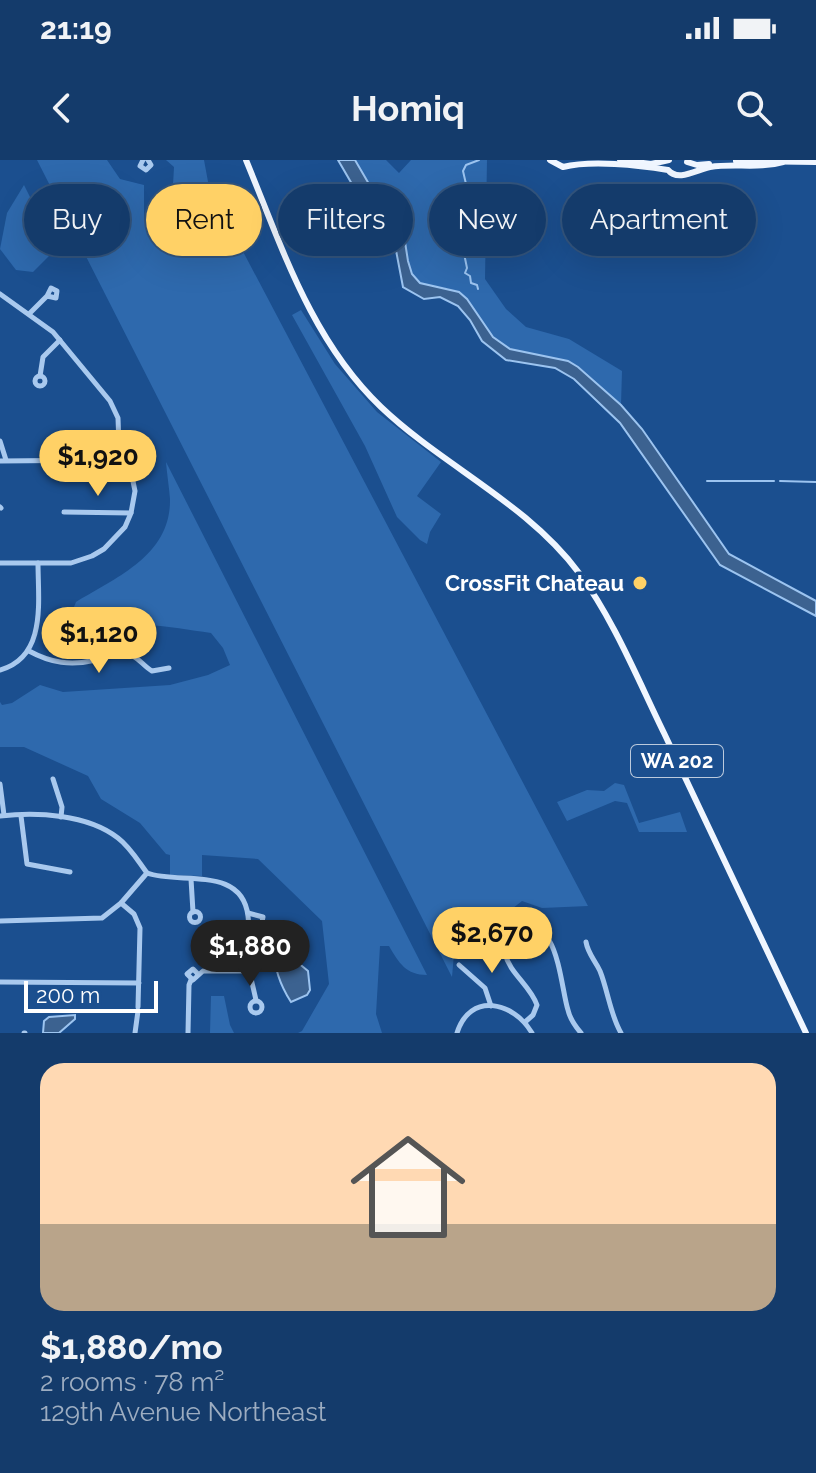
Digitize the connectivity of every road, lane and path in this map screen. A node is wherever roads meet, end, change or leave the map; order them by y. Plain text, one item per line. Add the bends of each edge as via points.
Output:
1 (246, 160) edge
2 (620, 160) edge
3 (669, 160) edge
4 (554, 161) edge
5 (686, 161) edge
6 (571, 162) edge
7 (783, 162) junction
8 (816, 162) edge
9 (668, 170) junction
10 (685, 173) junction
11 (0, 294) edge
12 (47, 296) dead end
13 (30, 313) junction
14 (60, 340) junction
15 (40, 376) dead end
16 (60, 438) dead end
17 (0, 441) edge
18 (122, 457) junction
19 (3, 460) edge
20 (60, 460) junction
21 (64, 512) dead end
22 (131, 513) junction
23 (0, 563) edge
24 (38, 563) junction
25 (29, 651) junction
26 (169, 668) dead end
27 (0, 670) edge
28 (53, 779) dead end
29 (0, 784) edge
30 (2, 816) edge
31 (21, 816) junction
32 (61, 817) junction
33 (70, 872) dead end
34 (147, 873) junction
35 (191, 879) junction
36 (121, 903) junction
37 (193, 912) dead end
38 (248, 913) junction
39 (0, 921) edge
40 (248, 925) junction
41 (586, 942) dead end
42 (459, 965) dead end
43 (248, 970) junction
44 (57, 975) dead end
45 (94, 975) dead end
46 (0, 982) edge
47 (57, 982) junction
48 (94, 982) junction
49 (139, 983) junction
50 (256, 1000) dead end
51 (491, 1006) junction
52 (525, 1022) junction
53 (135, 1033) edge
54 (188, 1033) edge
55 (457, 1033) edge
56 (532, 1033) edge
57 (581, 1033) edge
58 (621, 1033) edge
59 (806, 1033) edge

1 - 59 main road, WA 202 via 304,301 347,370 399,422 539,529 589,587 722,851
2 - 3 main road
3 - 9 main road
4 - 6 main road via 563,167
5 - 7 main road
5 - 10 main road
6 - 9 main road
7 - 8 main road
7 - 10 main road
9 - 10 main road via 675,176
11 - 13 street
12 - 13 street
13 - 14 street
14 - 15 street via 43,357
14 - 18 street via 116,411
16 - 20 street
17 - 19 street
18 - 20 street
18 - 22 street via 133,478
19 - 20 street
21 - 22 street
22 - 24 street via 125,527 92,556 71,563
23 - 24 street
24 - 25 street via 37,631
25 - 26 street via 68,663 124,652 152,671
25 - 27 street
28 - 32 street
29 - 30 street
30 - 31 street
31 - 32 street
31 - 33 street via 27,864
32 - 34 street via 119,839
34 - 35 street
34 - 36 street
35 - 37 street
35 - 38 street via 228,884
36 - 39 street via 97,919
36 - 49 street via 139,923
38 - 40 street
38 - 40 street via 263,917
40 - 43 street
41 - 58 street
42 - 51 street via 485,988
43 - 50 street
43 - 54 street via 189,970
44 - 47 street
45 - 48 street
46 - 47 street
47 - 48 street
48 - 49 street
49 - 53 street
51 - 52 street via 508,1008
51 - 55 street via 475,1009
52 - 56 street
52 - 57 street via 537,1005 505,953 511,935 525,928 540,931 551,944 568,1011

